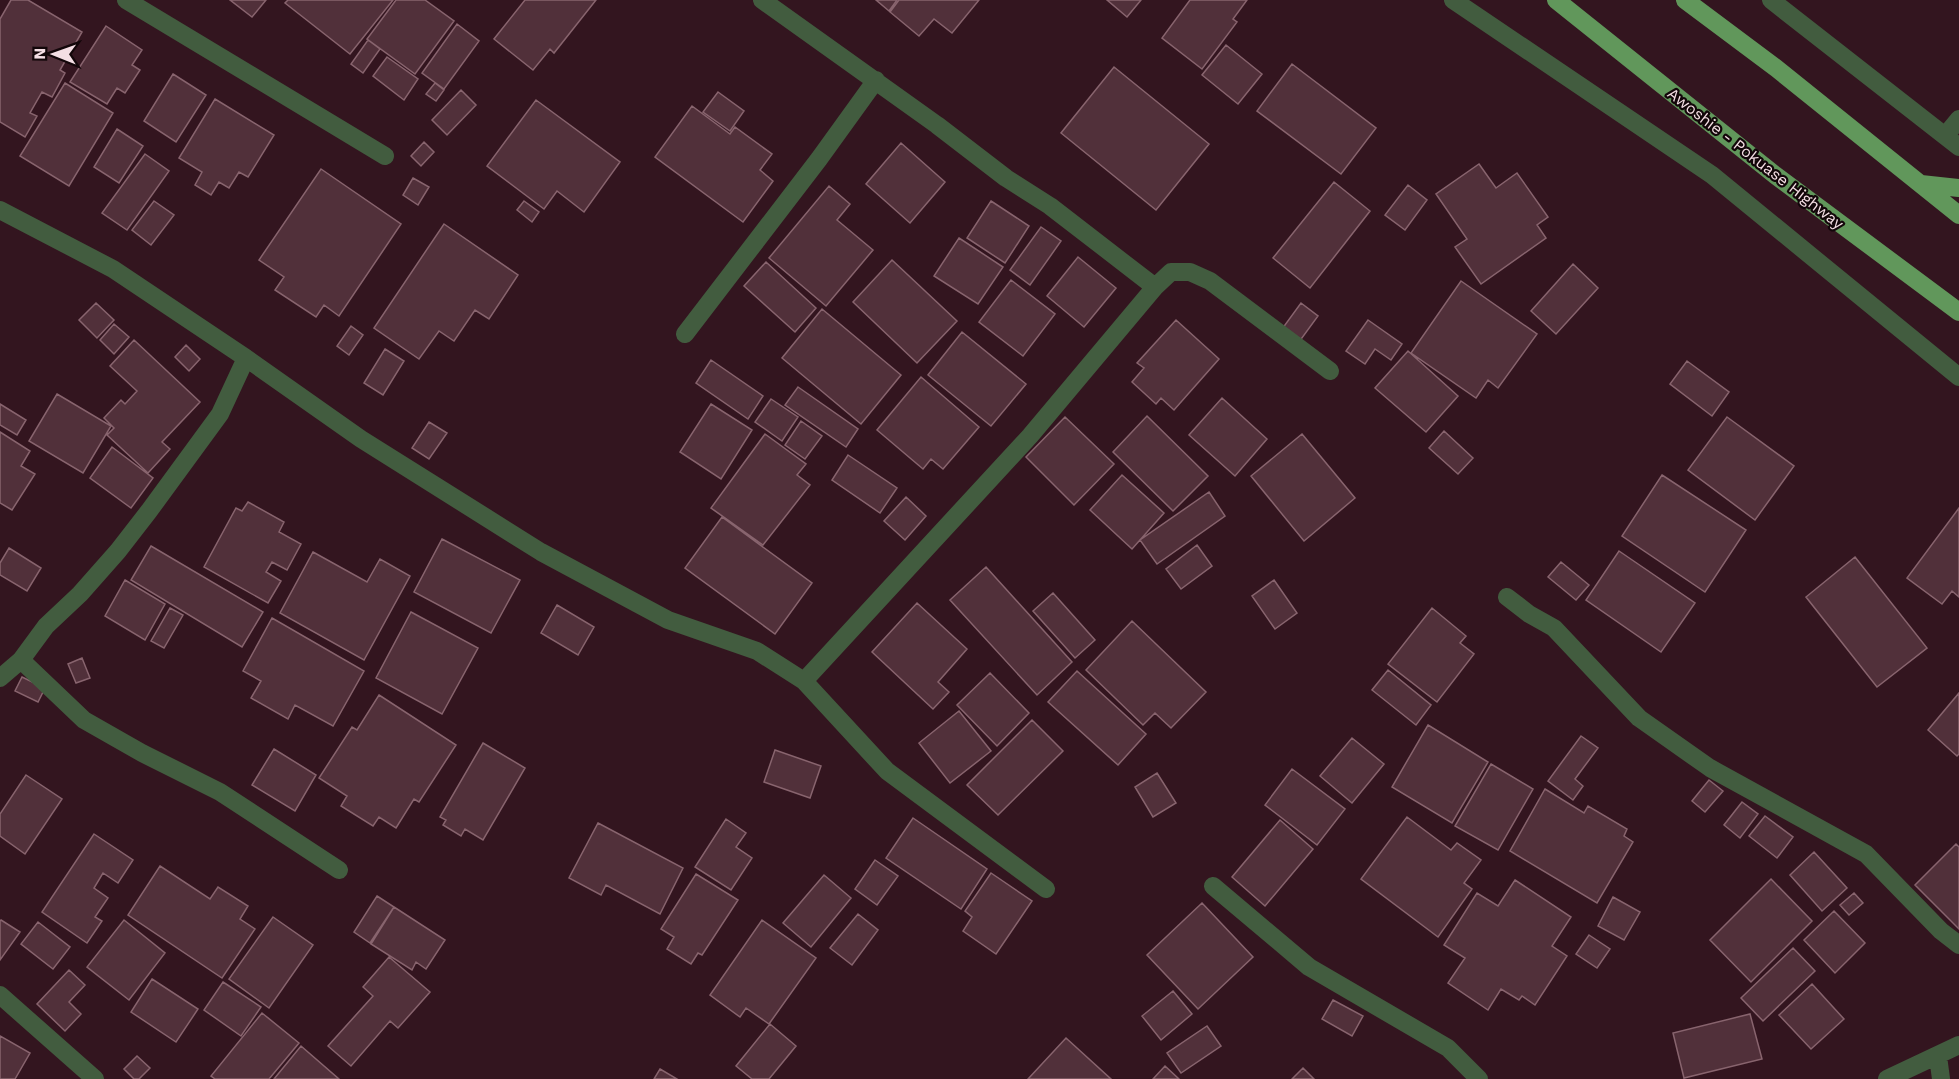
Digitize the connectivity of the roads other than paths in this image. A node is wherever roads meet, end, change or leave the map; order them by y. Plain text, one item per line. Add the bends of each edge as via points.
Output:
1 (126, 0) edge
2 (762, 0) edge
3 (1453, 0) edge
4 (1556, 0) edge
5 (1684, 0) edge
6 (1772, 0) edge
7 (876, 80) junction
8 (1959, 119) edge
9 (1952, 142) edge
10 (385, 156) dead end
11 (1921, 184) junction
12 (1959, 188) edge
13 (0, 210) edge
14 (1959, 215) edge
15 (1155, 287) junction
16 (1959, 312) edge
17 (685, 334) dead end
18 (246, 358) junction
19 (1330, 371) dead end
20 (1959, 377) edge
21 (1507, 597) dead end
22 (21, 660) junction
23 (0, 678) edge
24 (804, 681) junction
25 (339, 870) dead end
26 (1213, 886) dead end
27 (1046, 889) dead end
28 (1959, 945) edge
29 (0, 995) edge
30 (1959, 1045) edge
31 (1938, 1056) junction
32 (95, 1079) edge
33 (1479, 1079) edge
34 (1887, 1079) edge
35 (1941, 1079) edge

1 - 10 street
2 - 7 street
3 - 20 street via 1713,175
4 - 16 main road, Awoshie - Pokuase Highway via 1775,175
5 - 11 main road
6 - 9 street
7 - 15 street
7 - 17 street
8 - 9 street
11 - 12 main road
11 - 14 main road
13 - 18 street via 113,269
15 - 19 street via 1171,272 1190,272 1210,281
15 - 24 street via 1030,436
18 - 22 street via 220,414 186,462 118,551 46,627
18 - 24 street via 361,439 541,552 668,620 757,651
21 - 28 street via 1554,628 1639,718 1710,768 1866,854
22 - 23 street
22 - 25 street via 84,720 220,792
24 - 27 street via 887,771
26 - 33 street via 1309,968 1448,1048
29 - 32 street
30 - 31 street
31 - 34 street
31 - 35 street

